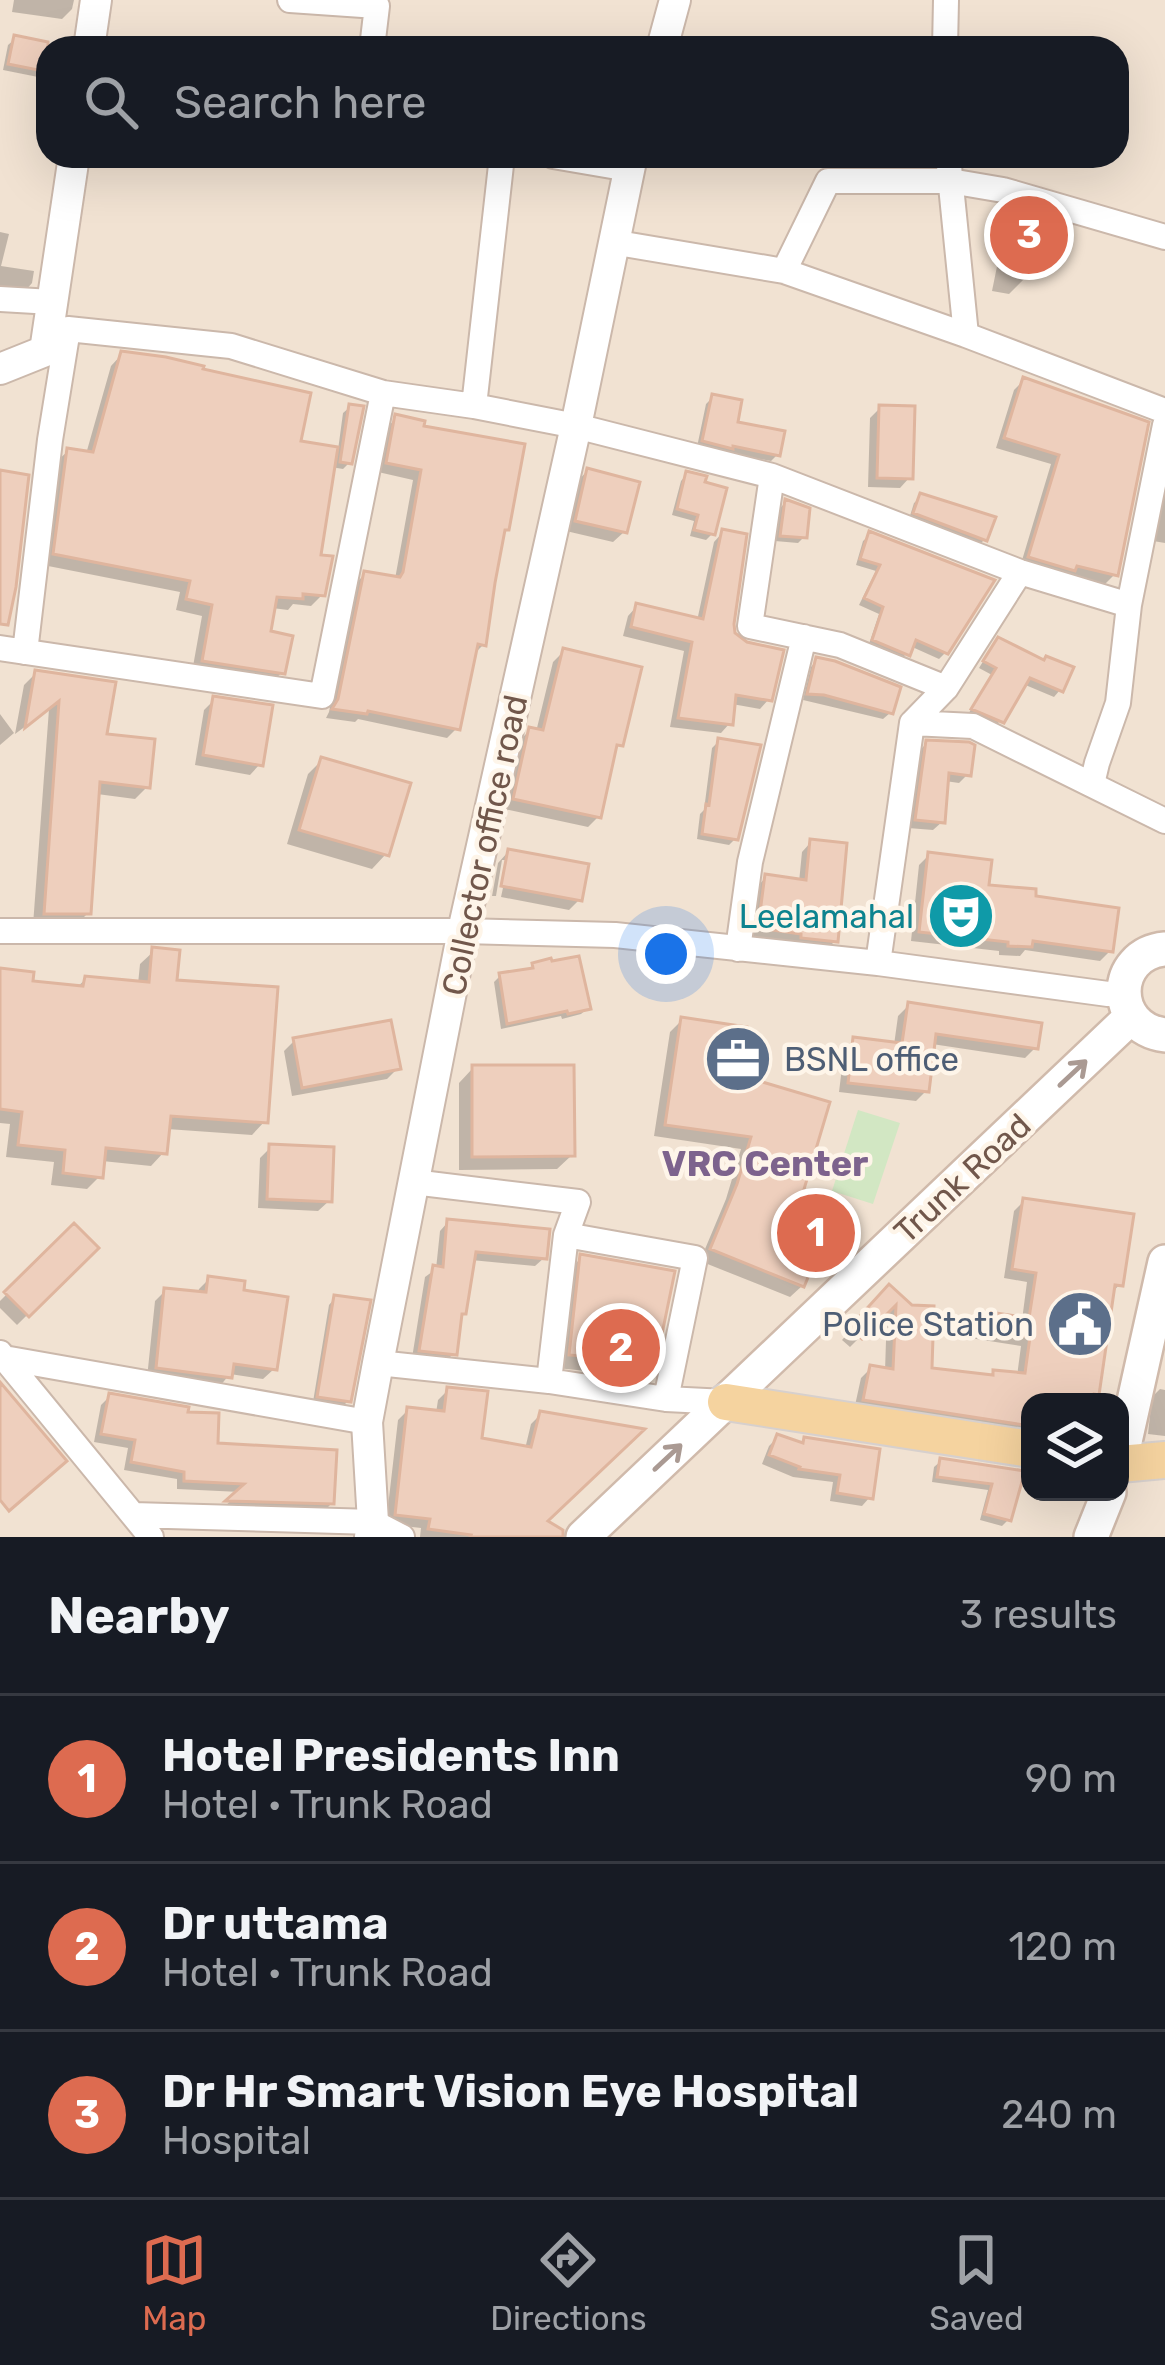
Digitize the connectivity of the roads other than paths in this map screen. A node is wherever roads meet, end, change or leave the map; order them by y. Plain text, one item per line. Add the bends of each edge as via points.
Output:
1 (96, 0) edge
2 (290, 0) edge
3 (675, 0) edge
4 (946, 0) edge
5 (378, 3) edge
6 (91, 36) edge
7 (374, 36) edge
8 (665, 36) edge
9 (945, 36) edge
10 (73, 168) edge
11 (501, 168) edge
12 (630, 168) edge
13 (949, 169) edge
14 (1165, 237) edge
15 (612, 242) junction
16 (784, 271) junction
17 (0, 299) edge
18 (60, 315) junction
19 (966, 334) junction
20 (0, 369) edge
21 (383, 393) junction
22 (474, 406) junction
23 (1165, 412) edge
24 (1165, 425) edge
25 (576, 426) junction
26 (772, 476) junction
27 (1020, 572) junction
28 (1129, 605) junction
29 (804, 637) junction
30 (13, 650) edge
31 (946, 688) junction
32 (912, 723) junction
33 (1092, 784) junction
34 (1165, 820) edge
35 (0, 931) edge
36 (463, 931) junction
37 (738, 949) junction
38 (1165, 949) edge
39 (878, 963) junction
40 (1127, 1005) junction
41 (1165, 1035) edge
42 (413, 1182) junction
43 (566, 1234) junction
44 (1165, 1262) edge
45 (2, 1355) edge
46 (377, 1364) junction
47 (548, 1381) junction
48 (666, 1399) junction
49 (726, 1402) junction
50 (368, 1422) junction
51 (1129, 1424) edge
52 (1021, 1448) edge
53 (1165, 1460) edge
54 (1129, 1463) edge
55 (1105, 1501) edge
56 (133, 1515) junction
57 (617, 1524) edge
58 (371, 1529) edge
59 (151, 1537) edge
60 (402, 1537) edge
61 (583, 1537) edge
62 (1091, 1537) edge

1 - 6 street
2 - 5 street
3 - 8 street
4 - 9 street
5 - 7 street
10 - 18 street
11 - 22 street
12 - 15 street, Collector office road
13 - 14 street
13 - 16 street via 828,181
13 - 19 street
15 - 16 street
15 - 25 street, Collector office road
16 - 19 street
17 - 18 street
18 - 20 street via 45,351
18 - 21 street via 231,346
18 - 30 street via 50,440
19 - 23 street
21 - 22 street
21 - 30 street via 322,696
22 - 25 street
24 - 28 street
25 - 26 street
25 - 36 street, Collector office road
26 - 27 street
26 - 29 street via 750,626
27 - 28 street
27 - 31 street
28 - 33 street via 1118,703
29 - 31 street
29 - 37 street via 750,862
31 - 32 street
32 - 33 street via 973,726
32 - 39 street
33 - 34 street
35 - 36 street
36 - 37 street
36 - 42 street, Collector office road
37 - 39 street
38 - 40 main road, Trunk Road via 1138,958 1127,974
39 - 40 street via 1108,994
40 - 41 main road via 1142,1028
49 -> 40 main road, Trunk Road
42 - 43 street via 578,1202
42 - 46 street, Collector office road
43 - 47 street
43 - 48 street via 695,1258
44 - 51 main road
45 - 50 street
45 - 56 street
46 - 47 street
46 - 50 street, Collector office road
47 - 48 street
48 - 49 street
49 - 52 main road
57 -> 49 main road, Trunk Road
50 - 58 street, Collector office road
53 - 54 main road
55 - 62 main road
56 - 58 street
56 - 59 street
57 - 61 main road, Trunk Road
58 - 60 street

